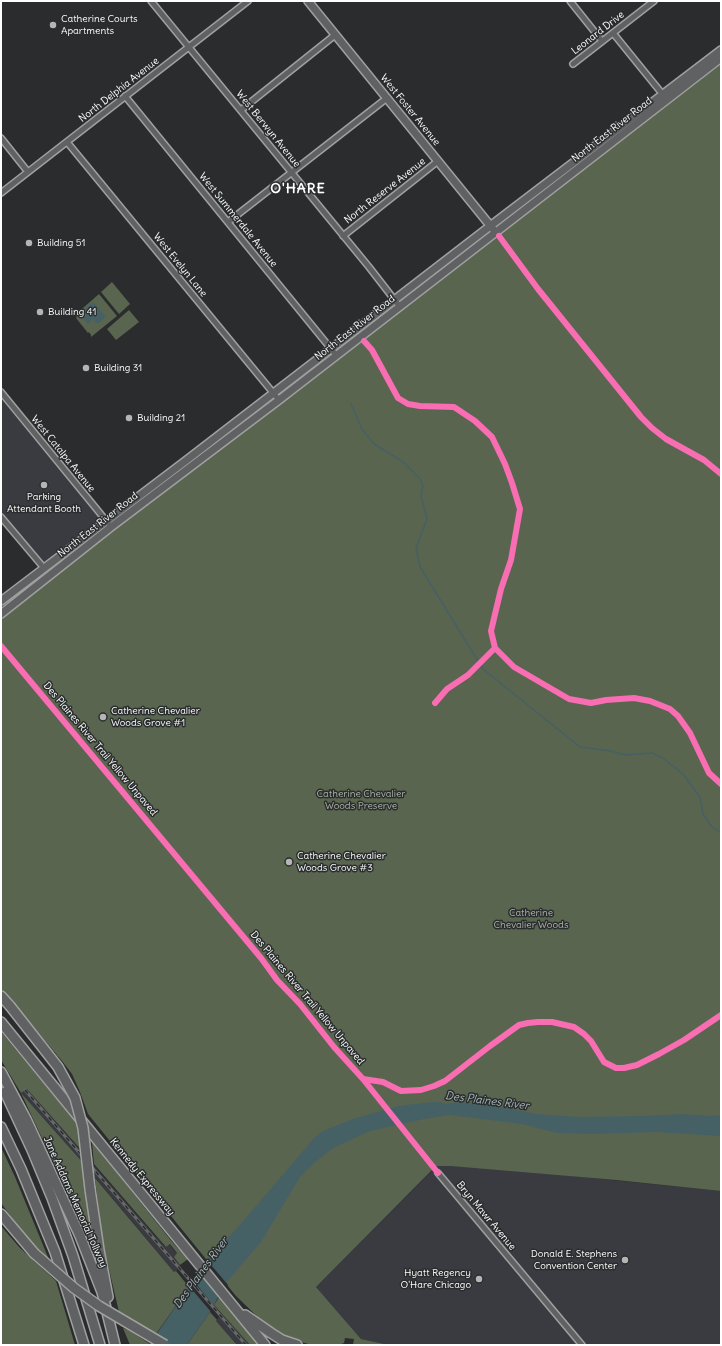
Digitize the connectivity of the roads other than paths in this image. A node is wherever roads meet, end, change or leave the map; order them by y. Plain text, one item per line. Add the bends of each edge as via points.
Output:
1 (151, 1) edge
2 (248, 1) edge
3 (308, 1) edge
4 (570, 1) edge
5 (654, 1) edge
6 (613, 33) junction
7 (335, 35) junction
8 (602, 41) junction
9 (189, 47) junction
10 (721, 50) edge
11 (721, 58) edge
12 (573, 64) dead end
13 (125, 96) junction
14 (665, 97) junction
15 (387, 98) junction
16 (241, 110) junction
17 (1, 138) edge
18 (67, 142) junction
19 (438, 161) junction
20 (28, 172) junction
21 (291, 172) junction
22 (1, 193) edge
23 (228, 222) junction
24 (490, 225) junction
25 (496, 232) junction
26 (343, 236) junction
27 (394, 300) junction
28 (400, 307) junction
29 (331, 349) junction
30 (336, 355) junction
31 (273, 393) junction
32 (2, 395) edge
33 (279, 400) junction
34 (1, 517) edge
35 (106, 520) junction
36 (111, 527) junction
37 (44, 568) junction
38 (1, 600) edge
39 (1, 614) edge
40 (1, 996) edge
41 (1, 1016) edge
42 (1, 1022) edge
43 (1, 1072) edge
44 (1, 1084) edge
45 (58, 1092) junction
46 (1, 1128) edge
47 (438, 1173) dead end
48 (1, 1214) edge
49 (231, 1303) junction
50 (110, 1322) junction
51 (84, 1345) edge
52 (100, 1345) edge
53 (115, 1345) edge
54 (164, 1345) edge
55 (265, 1345) edge
56 (297, 1345) edge
57 (582, 1345) edge

1 - 9 street, West Berwyn Avenue
2 - 9 street, North Delphia Avenue
3 - 7 main road, West Foster Avenue
4 - 8 street
5 - 6 street, Leonard Drive
6 - 8 street, Leonard Drive
6 - 14 street
7 - 15 main road, West Foster Avenue
7 - 16 street
8 - 12 street, Leonard Drive
9 - 13 street, North Delphia Avenue
9 - 16 street, West Berwyn Avenue
10 - 14 main road, North East River Road
11 - 14 main road, North East River Road
13 - 18 street, North Delphia Avenue
13 - 23 street, West Summerdale Avenue
14 - 24 main road, North East River Road
14 - 25 main road, North East River Road
15 - 19 main road, West Foster Avenue
15 - 21 street
16 - 21 street, West Berwyn Avenue
17 - 20 street
18 - 20 street, North Delphia Avenue
18 - 31 street, West Evelyn Lane
19 - 24 main road, West Foster Avenue
19 - 26 street, North Reserve Avenue
20 - 22 street, North Delphia Avenue
21 - 23 street
21 - 26 street, West Berwyn Avenue
23 - 29 street, West Summerdale Avenue
24 - 25 main road, West Foster Avenue
24 - 27 main road, North East River Road
25 - 28 main road, North East River Road
26 - 27 street, West Berwyn Avenue
27 - 28 street, West Berwyn Avenue
27 - 29 main road, North East River Road
28 - 30 main road, North East River Road
29 - 30 street, West Summerdale Avenue
29 - 31 main road, North East River Road
30 - 33 main road, North East River Road
31 - 33 street, West Evelyn Lane
31 - 35 main road, North East River Road
32 - 35 street, West Catalpa Avenue
33 - 36 main road, North East River Road
34 - 37 street
35 - 36 street, West Catalpa Avenue
35 - 37 main road, North East River Road
36 - 39 main road, North East River Road
37 - 38 main road, North East River Road
40 - 50 highway, bridge via 58,1067 75,1098 83,1128 99,1250 109,1298
41 - 45 highway
42 - 45 highway, Kennedy Expressway
43 - 50 highway, Jane Addams Memorial Tollway via 35,1137 80,1236 102,1292
44 - 52 highway, Jane Addams Memorial Tollway via 52,1198
45 - 49 highway, Kennedy Expressway
46 - 51 highway via 21,1168 55,1252
47 - 57 street, Bryn Mawr Avenue
48 - 54 highway, bridge via 34,1253 74,1288
49 - 55 highway, Kennedy Expressway
49 - 56 highway via 266,1330 282,1340
50 - 53 highway, Jane Addams Memorial Tollway

